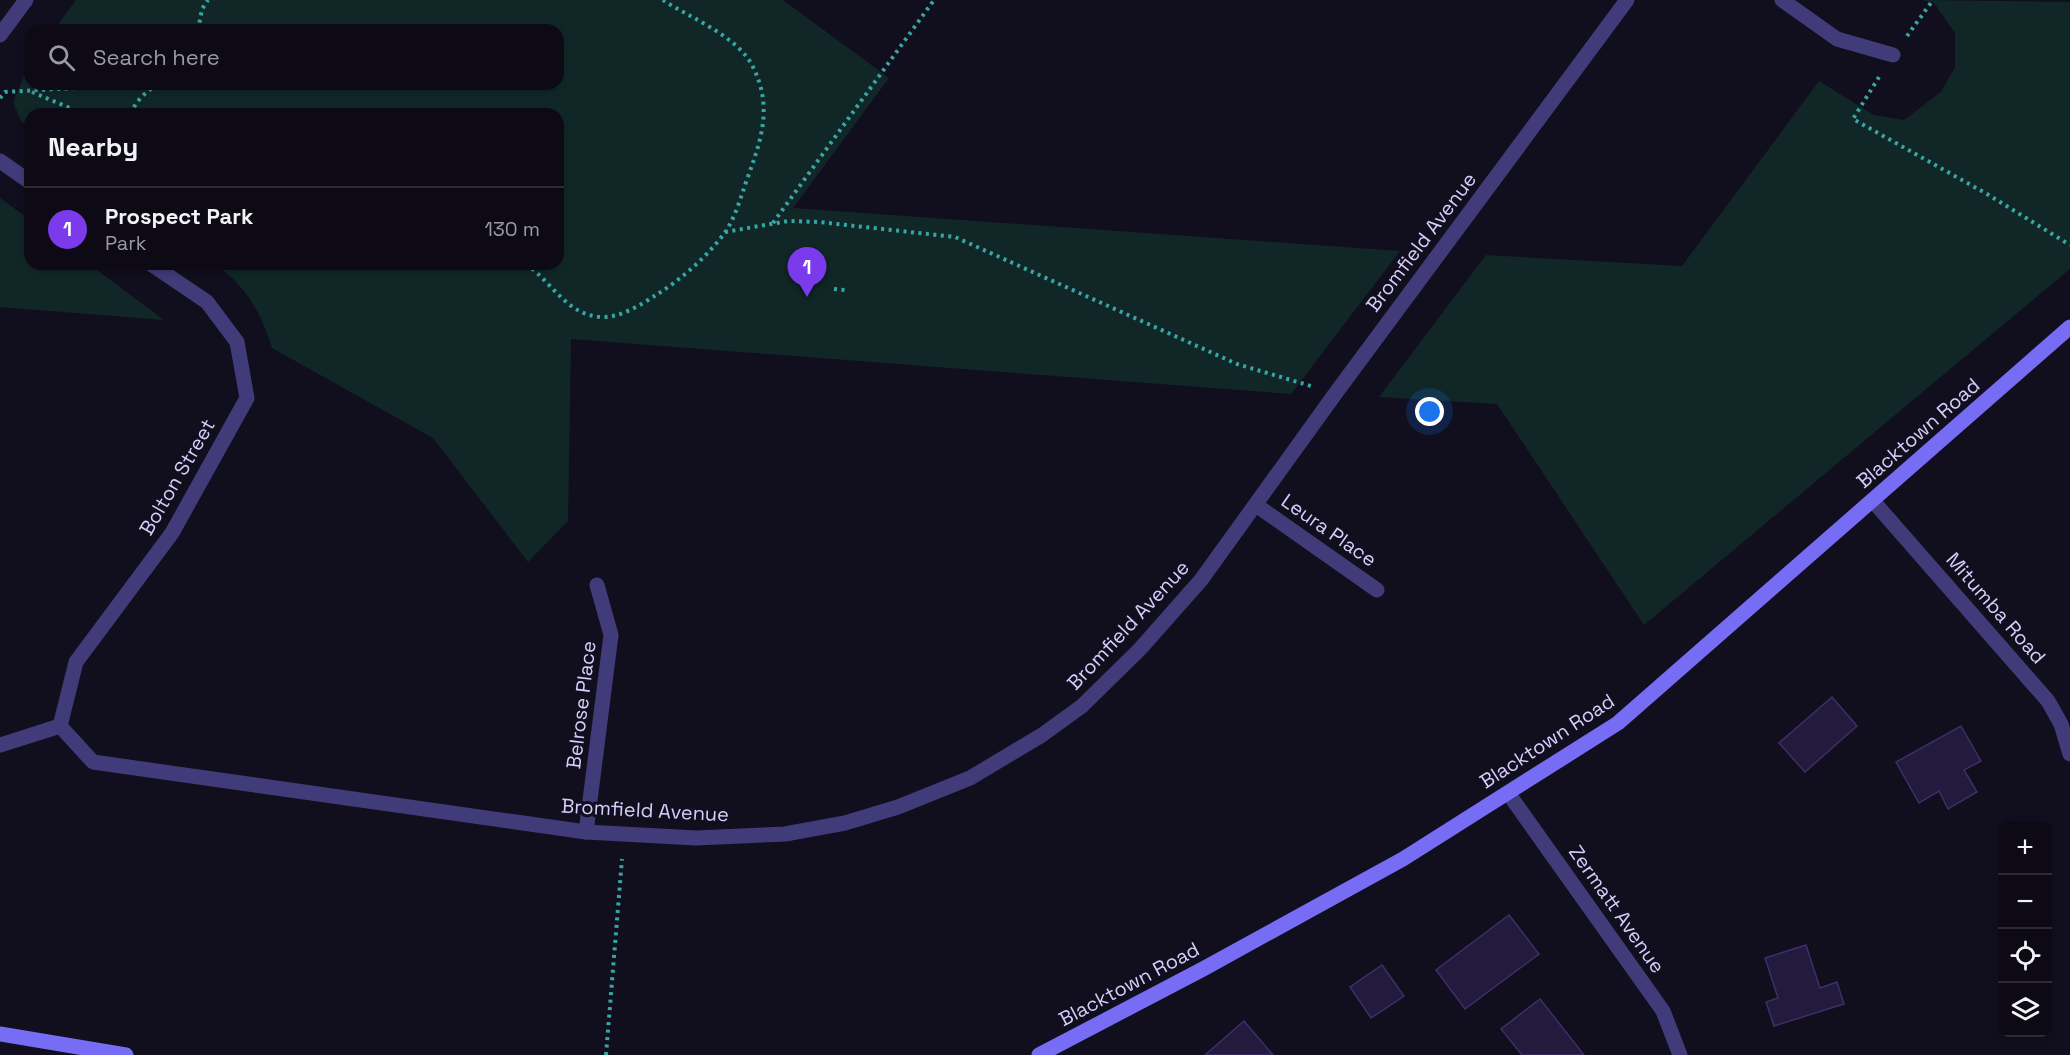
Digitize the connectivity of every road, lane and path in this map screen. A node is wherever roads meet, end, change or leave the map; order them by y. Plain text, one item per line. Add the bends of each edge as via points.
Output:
1 (26, 0) edge
2 (208, 0) edge
3 (663, 0) edge
4 (934, 0) edge
5 (1627, 0) edge
6 (1782, 0) edge
7 (1933, 0) edge
8 (199, 24) edge
9 (0, 34) edge
10 (1893, 55) junction
11 (48, 90) edge
12 (148, 90) edge
13 (31, 91) junction
14 (0, 98) edge
15 (70, 108) edge
16 (133, 108) edge
17 (0, 161) edge
18 (24, 178) edge
19 (772, 224) junction
20 (725, 232) junction
21 (2070, 245) edge
22 (160, 270) edge
23 (533, 270) edge
24 (834, 289) dead end
25 (845, 290) dead end
26 (2070, 327) edge
27 (1335, 394) junction
28 (1873, 501) junction
29 (1256, 505) junction
30 (597, 585) dead end
31 (1377, 590) dead end
32 (60, 726) junction
33 (0, 745) edge
34 (2070, 754) edge
35 (1508, 793) junction
36 (586, 832) junction
37 (624, 834) junction
38 (0, 1034) edge
39 (126, 1055) edge
40 (606, 1055) edge
41 (1039, 1055) edge
42 (1680, 1055) edge

1 - 9 street
2 - 8 path
3 - 20 path via 703,22 737,49 752,64 763,93 760,146
4 - 19 path
5 - 27 street, Bromfield Avenue
6 - 10 street via 1837,39
7 - 10 path
10 - 21 path via 1853,119
11 - 13 path
12 - 16 path
13 - 14 path via 5,92
13 - 15 path
17 - 18 street
19 - 20 path
19 - 27 path via 819,222 955,237 1237,364
20 - 23 path via 690,270 662,292 644,304 604,317 589,315 562,300
22 - 32 street, Bolton Street via 207,302 237,342 247,398 172,533 76,662
24 - 25 path
26 - 28 main road, Blacktown Road
27 - 29 street, Bromfield Avenue
28 - 34 street, Mitumba Road via 2036,685 2061,724
28 - 35 main road, Blacktown Road via 1618,723
29 - 31 street, Leura Place
29 - 37 street, Bromfield Avenue via 1201,580 1140,649 1082,706 970,778 845,824 785,834 696,838
30 - 36 street, Belrose Place via 612,635
32 - 33 street
32 - 36 street, Bromfield Avenue via 93,762
35 - 41 main road, Blacktown Road via 1403,859
35 - 42 street, Zermatt Avenue via 1664,1011
36 - 37 street, Bromfield Avenue
37 - 40 path
38 - 39 main road

